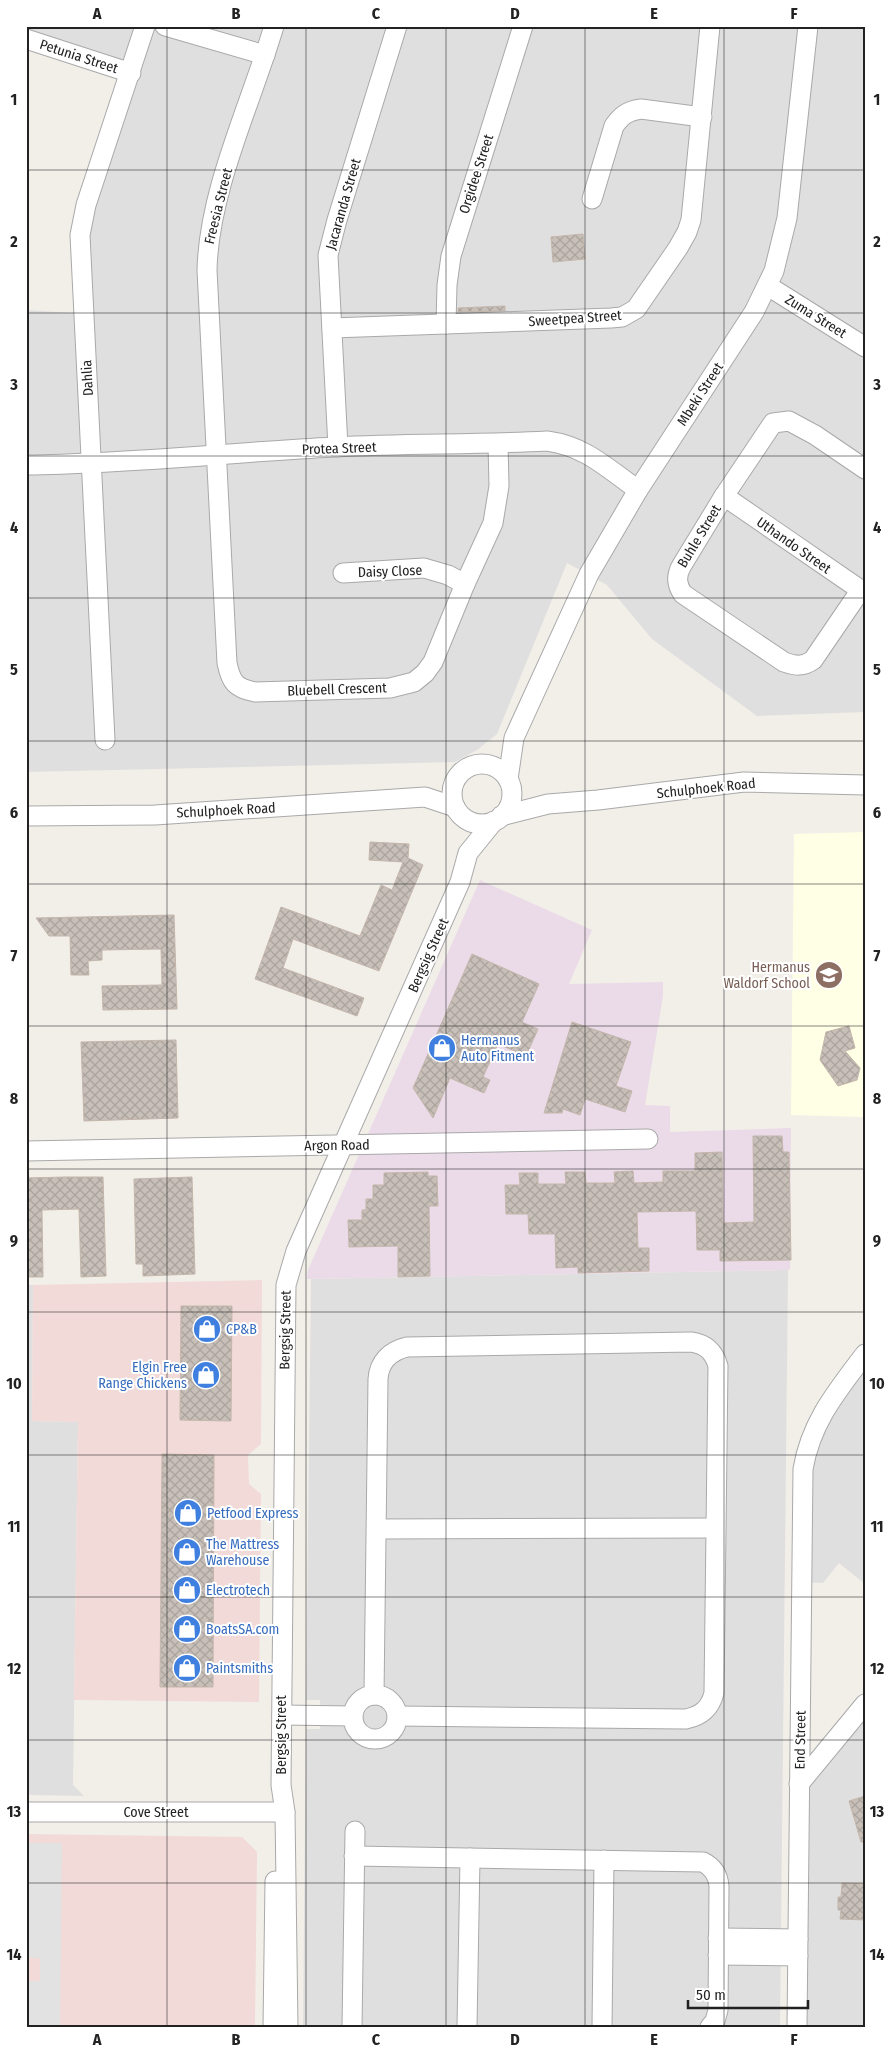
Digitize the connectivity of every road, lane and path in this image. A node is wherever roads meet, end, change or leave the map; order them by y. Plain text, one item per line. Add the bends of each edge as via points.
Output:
1 (145, 26) edge
2 (165, 26) edge
3 (274, 26) edge
4 (397, 26) edge
5 (523, 26) edge
6 (710, 26) edge
7 (808, 26) edge
8 (26, 39) edge
9 (266, 55) junction
10 (131, 73) junction
11 (702, 117) junction
12 (592, 199) dead end
13 (768, 286) junction
14 (446, 324) junction
15 (332, 328) junction
16 (865, 347) edge
17 (498, 444) junction
18 (338, 447) junction
19 (216, 454) junction
20 (91, 464) junction
21 (26, 465) edge
22 (865, 469) edge
23 (638, 490) junction
24 (724, 496) junction
25 (343, 573) dead end
26 (465, 584) junction
27 (862, 592) edge
28 (514, 738) junction
29 (105, 740) dead end
30 (481, 764) junction
31 (454, 782) junction
32 (509, 782) junction
33 (865, 785) edge
34 (425, 797) junction
35 (548, 804) junction
36 (458, 811) junction
37 (26, 816) edge
38 (498, 819) junction
39 (468, 853) junction
40 (648, 1139) dead end
41 (343, 1145) junction
42 (26, 1151) edge
43 (865, 1354) edge
44 (715, 1528) junction
45 (377, 1529) junction
46 (374, 1695) junction
47 (865, 1704) edge
48 (282, 1715) junction
49 (353, 1716) junction
50 (397, 1716) junction
51 (800, 1784) junction
52 (26, 1812) edge
53 (280, 1812) junction
54 (355, 1831) dead end
55 (354, 1856) junction
56 (470, 1858) junction
57 (604, 1860) junction
58 (718, 1947) junction
59 (798, 1948) junction
60 (273, 2027) edge
61 (288, 2027) edge
62 (352, 2027) edge
63 (467, 2027) edge
64 (602, 2027) edge
65 (710, 2027) edge
66 (797, 2027) edge

1 - 10 street, Dahlia
2 - 9 street
3 - 9 street, Freesia Street
4 - 15 street, Jacaranda Street via 328,255
5 - 14 street, Orgidee Street via 451,256
6 - 11 street, Sweetpea Street
7 - 13 street, Mbeki Street via 787,218
8 - 10 street, Petunia Street
9 - 19 street, Freesia Street via 231,155 207,243
10 - 20 street, Dahlia via 86,205 80,235
11 - 12 street via 641,110 633,110 621,117 614,126
11 - 14 street, Sweetpea Street via 694,202 687,232 636,309 622,317 611,318
13 - 16 street, Zuma Street
13 - 23 street, Mbeki Street
14 - 15 street, Sweetpea Street
15 - 18 street, Jacaranda Street
17 - 18 street, Protea Street
17 - 23 street, Protea Street via 564,443 580,449
17 - 26 street, Bluebell Crescent via 499,486 494,516
18 - 19 street, Protea Street
19 - 20 street, Protea Street
19 - 26 street, Bluebell Crescent via 227,663 232,681 244,690 390,688 414,682 433,662
20 - 21 street, Protea Street
20 - 29 street, Dahlia
22 - 24 street, Buhle Street via 789,421 777,422 768,428
23 - 28 street, Mbeki Street via 589,574
24 - 27 street, Uthando Street
24 - 27 street, Buhle Street via 678,572 683,594 784,662 802,665 813,660
25 - 26 street, Daisy Close via 424,568
28 - 30 street, Mbeki Street
28 - 32 street, Mbeki Street
30 - 31 street via 465,769
30 - 32 street via 498,768
31 - 34 street, Schulphoek Road
31 - 36 street via 452,798
32 - 35 street, Schulphoek Road
32 - 38 street via 511,801
33 - 35 street, Schulphoek Road via 744,782
34 - 36 street, Schulphoek Road
34 - 37 street, Schulphoek Road via 154,815
35 - 38 street, Schulphoek Road
36 - 38 street via 476,823 485,824
36 - 39 street, Bergsig Street
38 - 39 street, Bergsig Street
39 - 41 street, Bergsig Street via 460,882
40 - 41 street, Argon Road
41 - 42 street, Argon Road
41 - 48 street, Bergsig Street via 292,1263 286,1285
43 - 51 street, End Street via 818,1421 806,1453 803,1477
44 - 45 street
44 - 45 street via 718,1366 707,1348 691,1342 407,1347 394,1351 379,1372
44 - 50 street via 714,1693 708,1707 698,1716 686,1720
45 - 46 street
46 - 49 street via 362,1699
46 - 50 street via 390,1701
47 - 51 street
48 - 49 street
48 - 53 street, Bergsig Street
49 - 50 street via 359,1733 375,1740 391,1733
51 - 59 street, End Street
52 - 53 street, Cove Street
53 - 60 street, Bergsig Street
53 - 61 street, Bergsig Street via 289,1979
54 - 55 street
55 - 56 street
55 - 62 street
56 - 57 street
56 - 63 street
57 - 58 street via 698,1861 708,1864 718,1880
57 - 64 street
58 - 59 street
58 - 65 street via 718,2010
59 - 66 street, End Street

